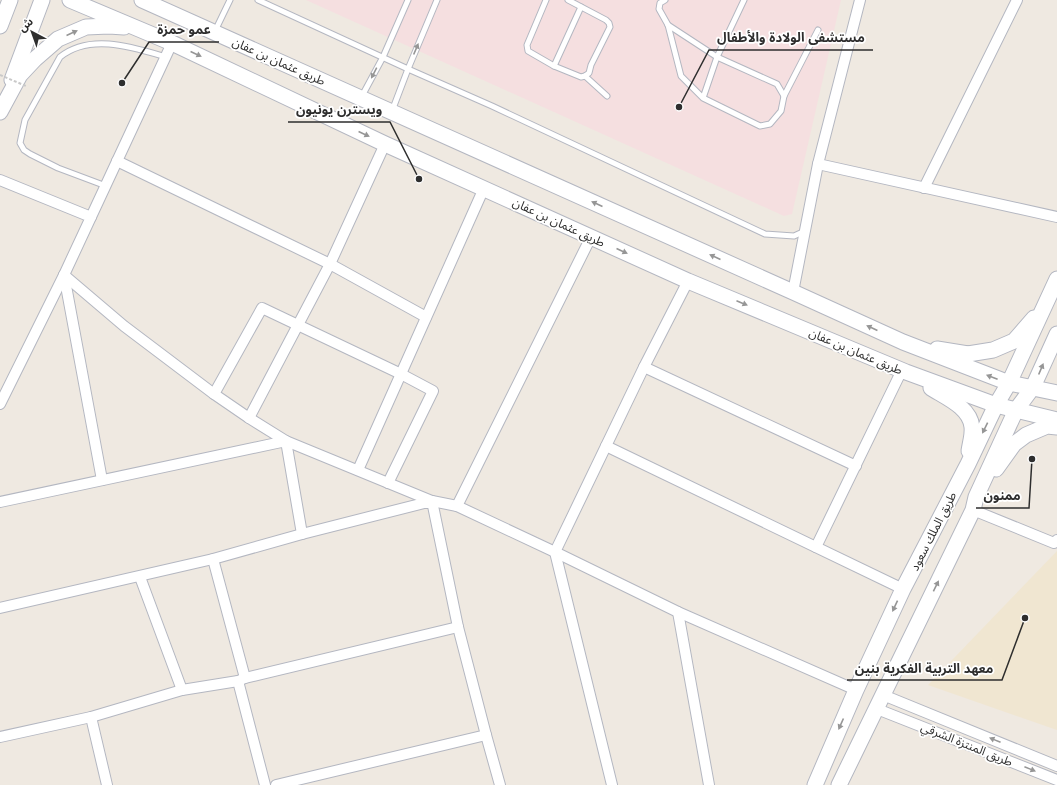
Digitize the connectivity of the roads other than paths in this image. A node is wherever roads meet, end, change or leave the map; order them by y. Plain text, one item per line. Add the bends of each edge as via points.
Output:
1 (10, 0) edge
2 (42, 0) edge
3 (70, 0) edge
4 (142, 0) edge
5 (230, 0) edge
6 (258, 0) edge
7 (408, 0) edge
8 (437, 0) edge
9 (546, 0) edge
10 (568, 0) edge
11 (665, 0) edge
12 (744, 0) edge
13 (860, 0) edge
14 (1018, 0) edge
15 (157, 4) edge
16 (581, 7) junction
17 (668, 25) junction
18 (0, 26) edge
19 (138, 28) junction
20 (818, 30) dead end
21 (215, 32) junction
22 (172, 43) junction
23 (166, 57) junction
24 (383, 57) junction
25 (718, 57) junction
26 (554, 66) junction
27 (408, 69) junction
28 (586, 76) junction
29 (607, 96) dead end
30 (784, 96) junction
31 (361, 98) junction
32 (703, 98) junction
33 (0, 112) edge
34 (392, 112) junction
35 (385, 144) junction
36 (117, 161) junction
37 (818, 164) junction
38 (0, 180) edge
39 (106, 186) junction
40 (484, 188) junction
41 (924, 188) junction
42 (91, 217) junction
43 (1057, 217) edge
44 (806, 230) junction
45 (591, 237) junction
46 (330, 264) junction
47 (64, 275) junction
48 (1057, 279) edge
49 (688, 280) junction
50 (793, 292) junction
51 (1046, 305) junction
52 (426, 317) junction
53 (298, 324) junction
54 (1057, 334) edge
55 (903, 342) junction
56 (644, 367) junction
57 (904, 371) junction
58 (401, 374) junction
59 (1009, 384) junction
60 (1033, 387) junction
61 (1057, 393) edge
62 (214, 394) junction
63 (0, 404) edge
64 (996, 405) junction
65 (1016, 410) junction
66 (249, 418) junction
67 (1057, 420) edge
68 (1057, 427) edge
69 (286, 441) junction
70 (606, 446) junction
71 (968, 464) junction
72 (856, 466) junction
73 (358, 470) junction
74 (102, 480) junction
75 (388, 483) junction
76 (432, 500) junction
77 (0, 502) edge
78 (975, 504) junction
79 (457, 506) junction
80 (302, 534) junction
81 (1057, 540) edge
82 (816, 547) junction
83 (555, 552) junction
84 (213, 559) junction
85 (140, 577) junction
86 (903, 589) junction
87 (0, 608) edge
88 (678, 612) junction
89 (458, 627) junction
90 (242, 680) junction
91 (182, 690) junction
92 (856, 690) junction
93 (883, 695) junction
94 (877, 709) junction
95 (91, 717) junction
96 (486, 735) junction
97 (0, 737) edge
98 (1057, 766) edge
99 (1057, 780) edge
100 (107, 785) edge
101 (265, 785) edge
102 (276, 785) edge
103 (500, 785) edge
104 (612, 785) edge
105 (709, 785) edge
106 (814, 785) edge
107 (839, 785) edge

1 - 18 main road
2 - 33 main road
3 - 19 main road, طريق عثمان بن عفان
4 - 15 main road, طريق عثمان بن عفان
5 - 21 lane
6 - 24 lane
7 - 24 lane
27 -> 8 lane
9 - 26 lane via 527,45 528,51
10 - 16 lane
11 - 17 lane via 660,3 659,9
12 - 25 lane
13 - 37 street
14 - 41 street
15 - 21 main road, طريق عثمان بن عفان
16 - 26 lane
16 - 28 lane via 606,20 610,27
17 - 25 lane
17 - 32 lane via 681,76
19 - 22 main road, طريق عثمان بن عفان
33 -> 19 main road via 20,75 58,39 86,26
20 - 30 lane
21 - 31 main road, طريق عثمان بن عفان
22 - 23 street
22 -> 35 main road, طريق عثمان بن عفان
23 - 36 street
23 - 39 lane via 130,46 101,44 67,51 60,57 25,120 20,143 24,150 58,168
24 - 27 lane
24 -> 31 lane
25 - 30 lane via 777,84
25 - 32 lane
26 - 28 lane via 581,77
27 - 34 lane
27 - 44 lane via 765,234 794,236
28 - 29 lane
30 - 32 lane via 780,111 770,124 760,126
31 - 34 main road, طريق عثمان بن عفان
50 -> 34 main road, طريق عثمان بن عفان
35 - 40 main road, طريق عثمان بن عفان
35 - 46 street
36 - 39 street
36 - 46 street
37 - 41 street
37 - 44 street
38 - 42 street
39 - 42 street
40 - 45 main road, طريق عثمان بن عفان
40 - 52 street
41 - 43 street
42 - 47 street
44 - 50 street
45 -> 49 main road, طريق عثمان بن عفان
45 - 79 street
46 - 52 street
46 - 53 street
47 - 62 street via 124,326
47 - 63 street
47 - 74 street
48 - 51 main road, طريق الملك سعود
49 - 56 street
49 -> 57 main road, طريق عثمان بن عفان
55 -> 50 main road, طريق عثمان بن عفان
51 - 55 main road via 1014,341 993,350 968,354
51 - 59 main road, طريق الملك سعود
52 - 58 street
53 - 58 street
53 - 62 street via 262,308
53 - 66 street
60 -> 54 main road, طريق الملك سعود
59 -> 55 main road, طريق عثمان بن عفان
56 - 70 street
56 - 72 street
57 - 64 main road, طريق عثمان بن عفان
57 - 71 main road via 968,414 972,426
57 - 72 street
58 - 73 street
58 - 75 street via 433,391
59 - 60 main road, طريق عثمان بن عفان
59 - 64 main road, طريق الملك سعود
60 - 61 main road, طريق عثمان بن عفان
60 - 65 main road, طريق الملك سعود
62 - 66 street
64 - 65 main road, طريق عثمان بن عفان
64 -> 71 main road, طريق الملك سعود
65 - 67 main road, طريق عثمان بن عفان
65 - 78 main road, طريق الملك سعود
66 - 69 street
68 - 78 main road via 1047,426 1026,435 1014,444
69 - 73 street
69 - 74 street
69 - 80 street
70 - 82 street
70 - 83 street
71 - 86 main road, طريق الملك سعود
72 - 82 street
73 - 75 street
74 - 77 street
75 - 76 street
76 - 79 street
76 - 80 street
76 - 89 street
78 - 81 street via 1054,543
93 -> 78 main road, طريق الملك سعود
79 - 83 street
80 - 84 street
82 - 86 street
83 - 88 street
83 - 104 street
84 - 85 street
84 - 90 street
85 - 87 street
85 - 91 street
86 -> 92 main road, طريق الملك سعود
88 - 92 street
88 - 105 street
89 - 90 street
89 - 96 street
90 - 91 street
90 - 101 street
91 - 95 street
92 -> 106 main road, طريق الملك سعود
93 - 94 main road, طريق الملك سعود
98 -> 93 street
94 -> 99 street, طريق المنتزة الشرقي
94 - 107 main road, طريق الملك سعود
95 - 97 street
95 - 100 street
96 - 102 street
96 - 103 street

